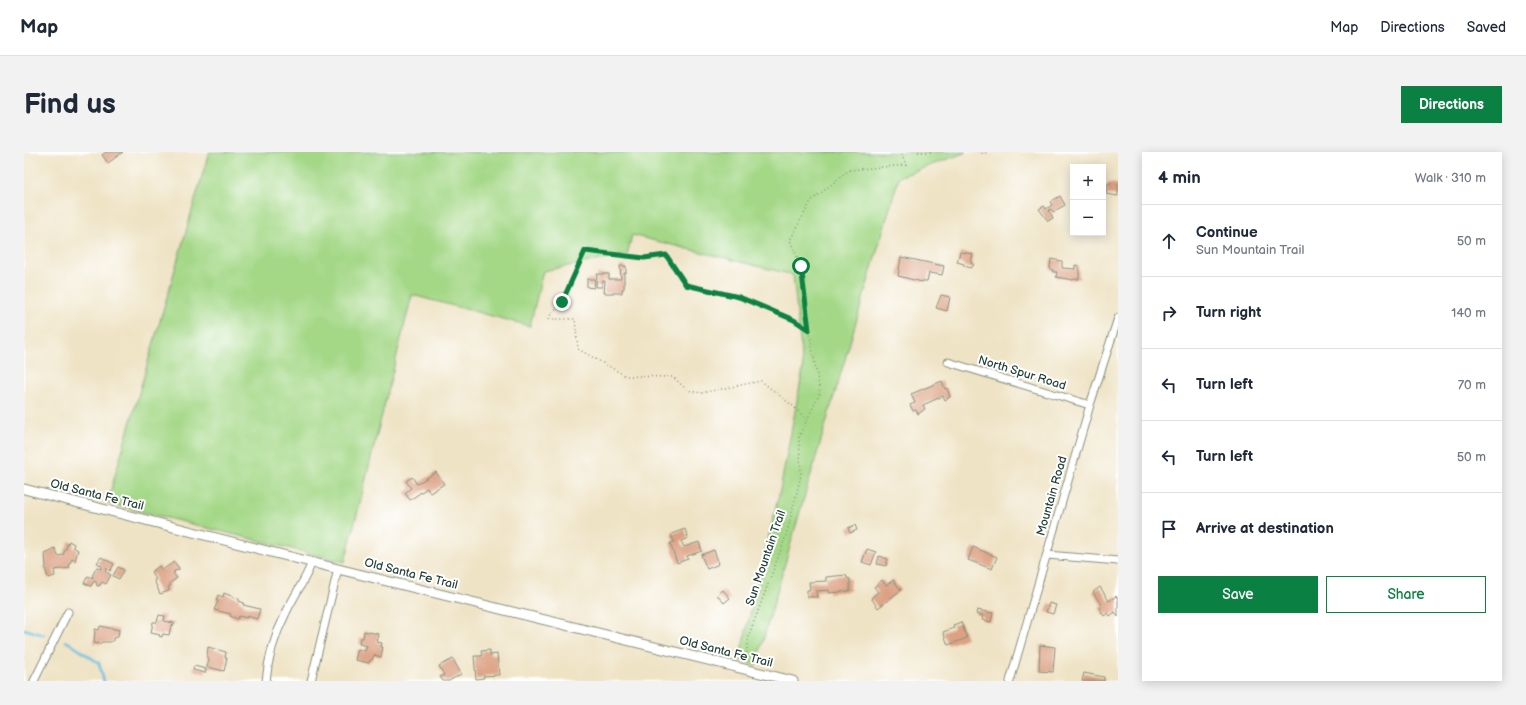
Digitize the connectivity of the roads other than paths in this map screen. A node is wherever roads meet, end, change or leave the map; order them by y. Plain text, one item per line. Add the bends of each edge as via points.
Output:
1 (1118, 318) edge
2 (948, 362) dead end
3 (1090, 405) junction
4 (24, 489) edge
5 (1047, 554) junction
6 (1118, 561) edge
7 (312, 562) junction
8 (338, 569) junction
9 (68, 612) dead end
10 (34, 681) edge
11 (266, 681) edge
12 (311, 681) edge
13 (793, 681) edge
14 (1010, 681) edge

1 - 3 street, Mountain Road
2 - 3 street, North Spur Road
3 - 5 street, Mountain Road
4 - 7 street, Old Santa Fe Trail
5 - 6 street
5 - 14 street, Mountain Road
7 - 8 street, Old Santa Fe Trail
7 - 11 street via 278,632
8 - 12 street
8 - 13 street, Old Santa Fe Trail
9 - 10 street

